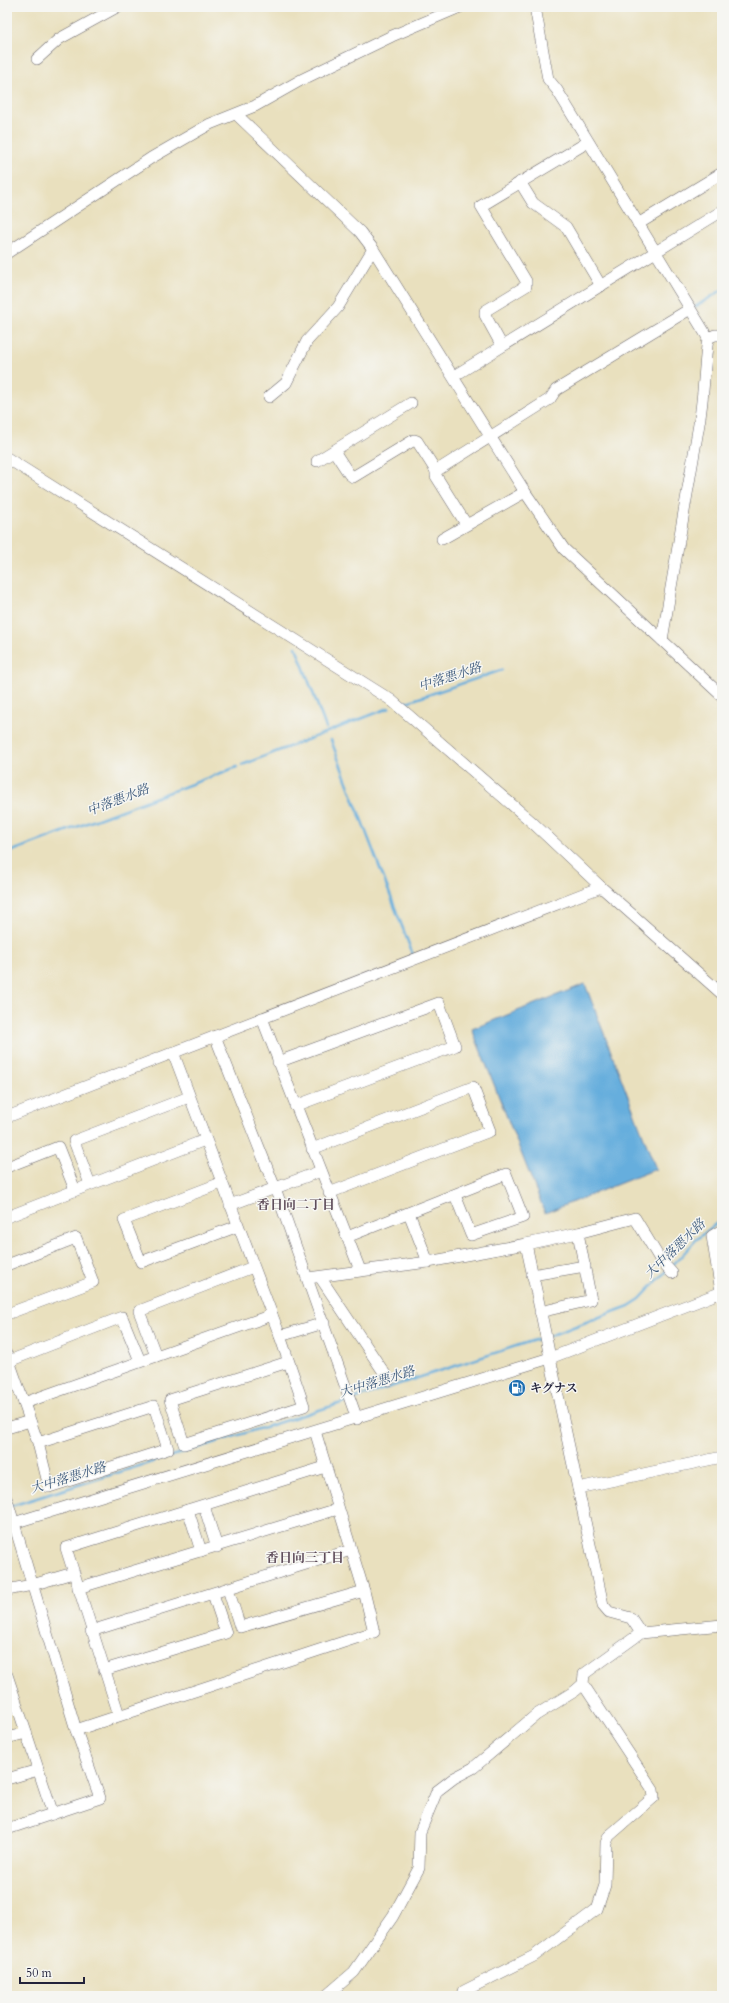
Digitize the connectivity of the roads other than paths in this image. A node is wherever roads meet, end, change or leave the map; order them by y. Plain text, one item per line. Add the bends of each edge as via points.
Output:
1 (117, 7) edge
2 (460, 7) edge
3 (535, 7) edge
4 (37, 59) dead end
5 (236, 115) junction
6 (588, 142) junction
7 (722, 172) edge
8 (520, 182) junction
9 (722, 211) edge
10 (638, 224) junction
11 (373, 249) junction
12 (7, 253) edge
13 (655, 253) junction
14 (601, 286) junction
15 (690, 309) junction
16 (722, 335) edge
17 (708, 338) junction
18 (502, 346) junction
19 (454, 376) junction
20 (269, 397) dead end
21 (411, 403) dead end
22 (492, 437) junction
23 (334, 451) junction
24 (7, 458) edge
25 (317, 461) dead end
26 (436, 471) junction
27 (525, 492) junction
28 (466, 524) junction
29 (442, 539) dead end
30 (662, 640) junction
31 (722, 696) edge
32 (601, 887) junction
33 (722, 994) edge
34 (262, 1018) junction
35 (215, 1036) junction
36 (173, 1052) junction
37 (278, 1062) junction
38 (189, 1097) junction
39 (295, 1106) junction
40 (7, 1117) edge
41 (205, 1140) junction
42 (312, 1149) junction
43 (7, 1167) edge
44 (321, 1171) junction
45 (221, 1183) junction
46 (90, 1184) junction
47 (274, 1188) junction
48 (76, 1190) junction
49 (329, 1193) junction
50 (455, 1195) junction
51 (230, 1205) junction
52 (409, 1213) junction
53 (7, 1217) edge
54 (238, 1226) junction
55 (722, 1230) edge
56 (578, 1232) junction
57 (347, 1237) junction
58 (526, 1244) junction
59 (428, 1262) junction
60 (7, 1265) edge
61 (585, 1266) junction
62 (253, 1267) junction
63 (360, 1270) junction
64 (672, 1273) dead end
65 (532, 1275) junction
66 (320, 1277) junction
67 (308, 1278) junction
68 (722, 1295) edge
69 (540, 1312) junction
70 (7, 1314) edge
71 (272, 1315) junction
72 (324, 1323) junction
73 (280, 1336) junction
74 (549, 1353) junction
75 (156, 1356) junction
76 (8, 1358) edge
77 (140, 1361) junction
78 (288, 1362) junction
79 (389, 1380) dead end
80 (24, 1403) junction
81 (357, 1419) junction
82 (30, 1421) junction
83 (7, 1428) edge
84 (315, 1431) junction
85 (38, 1443) junction
86 (722, 1457) edge
87 (325, 1467) junction
88 (578, 1488) junction
89 (7, 1500) edge
90 (204, 1506) junction
91 (338, 1509) junction
92 (188, 1510) junction
93 (11, 1520) edge
94 (216, 1546) junction
95 (351, 1550) junction
96 (201, 1551) junction
97 (73, 1573) junction
98 (32, 1585) junction
99 (78, 1588) junction
100 (228, 1589) junction
101 (7, 1590) edge
102 (364, 1591) junction
103 (213, 1594) junction
104 (722, 1625) edge
105 (92, 1631) junction
106 (641, 1633) junction
107 (104, 1670) junction
108 (7, 1675) edge
109 (582, 1684) junction
110 (9, 1689) edge
111 (118, 1716) junction
112 (76, 1730) junction
113 (26, 1733) junction
114 (7, 1738) edge
115 (38, 1770) junction
116 (7, 1779) edge
117 (53, 1814) junction
118 (7, 1829) edge
119 (326, 1996) edge
120 (463, 1996) edge

1 - 4 street via 59,39
2 - 5 street via 392,36
3 - 6 street via 548,79
5 - 11 street via 360,232
5 - 12 street via 210,124 151,158
6 - 8 street
6 - 10 street
7 - 10 street
8 - 14 street via 533,203 566,227
8 - 18 street via 481,206 526,281 526,286 485,311
9 - 13 street
10 - 13 street
11 - 19 street
11 - 20 street via 338,307 307,341 286,383
13 - 14 street
13 - 15 street
14 - 18 street
15 - 17 street
15 - 22 street via 556,390 550,399
16 - 17 street
17 - 30 street via 699,424
18 - 19 street
19 - 22 street
21 - 23 street
22 - 26 street
22 - 27 street
23 - 25 street
23 - 26 street via 353,477 414,440
24 - 32 street via 391,700 533,823
26 - 28 street via 436,476
27 - 28 street
27 - 30 street via 564,549
28 - 29 street
30 - 31 street
32 - 33 street
32 - 34 street
34 - 35 street
34 - 37 street
35 - 36 street
35 - 47 street
36 - 38 street
36 - 40 street
37 - 39 street
37 - 39 street via 438,1003 455,1046
38 - 41 street
38 - 46 street via 74,1141
39 - 42 street
41 - 45 street
41 - 46 street
42 - 44 street
42 - 49 street via 473,1088 490,1131
43 - 48 street via 58,1147
44 - 47 street
44 - 49 street
45 - 51 street
45 - 54 street via 124,1220 141,1262
46 - 48 street
47 - 51 street
47 - 67 street
48 - 53 street
49 - 57 street
50 - 50 street via 506,1174 523,1217 471,1235
50 - 52 street
51 - 54 street
52 - 57 street
52 - 59 street
54 - 62 street
55 - 68 street via 712,1236
56 - 58 street
56 - 61 street
56 - 64 street via 635,1218 664,1265
57 - 63 street
58 - 59 street
58 - 65 street
59 - 63 street
60 - 70 street via 76,1238 93,1282
61 - 65 street
61 - 69 street via 591,1300
62 - 71 street
62 - 75 street via 139,1311
63 - 66 street
65 - 69 street
66 - 67 street
66 - 79 street
67 - 72 street
68 - 74 street
69 - 74 street
71 - 73 street
71 - 75 street
72 - 73 street
72 - 81 street
73 - 78 street
74 - 81 street
74 - 88 street
75 - 77 street
76 - 77 street via 122,1317
76 - 80 street
77 - 80 street
78 - 78 street via 304,1406 184,1444 170,1400
80 - 82 street
81 - 84 street
82 - 83 street
82 - 85 street
84 - 87 street
84 - 93 street
85 - 85 street via 154,1406 168,1450 50,1487
86 - 88 street
87 - 90 street
87 - 91 street
88 - 106 street via 603,1605 608,1612 631,1618
89 - 93 street
90 - 92 street
90 - 94 street
91 - 94 street
91 - 95 street
92 - 96 street
92 - 97 street via 66,1548
93 - 98 street
94 - 96 street
95 - 100 street
95 - 102 street
96 - 99 street
97 - 98 street
97 - 99 street
98 - 101 street
98 - 112 street
99 - 105 street
100 - 102 street via 240,1627
100 - 103 street
102 - 111 street via 374,1632
103 - 105 street
103 - 107 street via 226,1633
104 - 106 street
105 - 107 street
106 - 109 street via 584,1674
107 - 111 street
108 - 110 street
109 - 119 street via 536,1715 473,1768 454,1778 438,1791 420,1832 419,1868 393,1916 354,1972
109 - 120 street via 653,1790 654,1797 609,1836 606,1843 605,1885 597,1909 534,1956 464,1991
110 - 113 street
111 - 112 street
112 - 117 street via 100,1798
113 - 114 street
113 - 115 street
115 - 116 street
115 - 117 street
117 - 118 street

